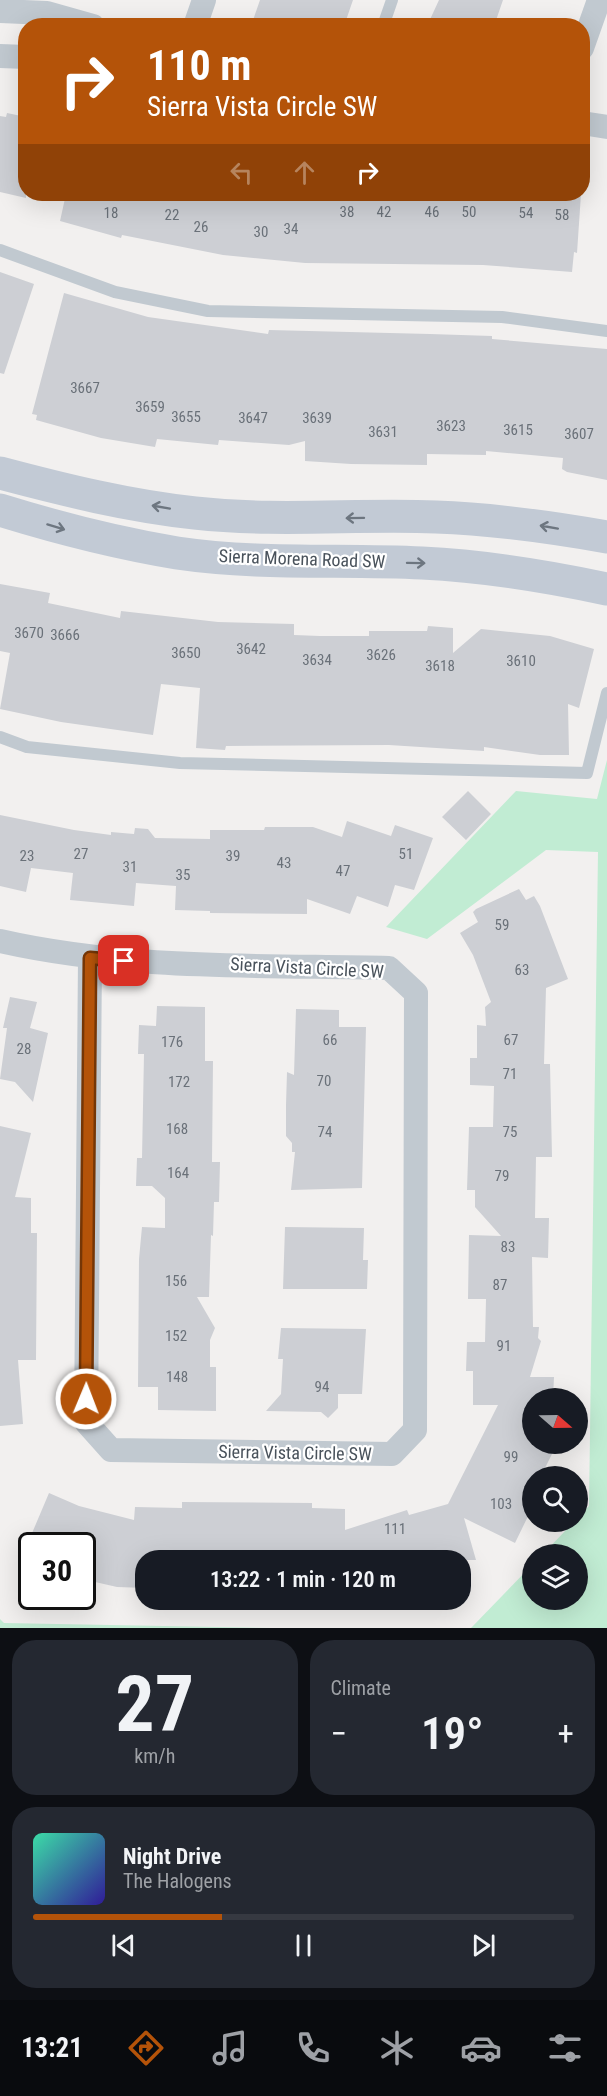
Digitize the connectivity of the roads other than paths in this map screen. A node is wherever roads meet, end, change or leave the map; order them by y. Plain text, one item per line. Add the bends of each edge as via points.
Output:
1 (204, 0) edge
2 (392, 0) edge
3 (599, 0) edge
4 (0, 11) edge
5 (65, 18) edge
6 (198, 18) edge
7 (385, 18) edge
8 (590, 25) edge
9 (0, 56) edge
10 (18, 57) edge
11 (590, 124) edge
12 (607, 127) edge
13 (0, 250) edge
14 (607, 331) edge
15 (0, 473) edge
16 (0, 510) edge
17 (607, 537) edge
18 (607, 589) edge
19 (607, 693) edge
20 (0, 737) edge
21 (0, 941) edge
22 (90, 958) junction

1 - 6 street
2 - 7 lane
3 - 8 street
4 - 5 street via 47,13
9 - 10 street
11 - 12 street
13 - 14 lane via 115,292 208,311 502,318
17 -> 15 street via 523,522 446,517 296,519 195,513 73,492
16 -> 18 street, Sierra Morena Road SW via 65,530 178,553 285,562 434,564 522,572
19 - 20 lane via 587,773 180,763 27,747
21 - 22 street, Sierra Vista Circle SW
22 - 22 street, Sierra Vista Circle SW via 389,968 416,993 415,1430 392,1455 111,1450 86,1422

